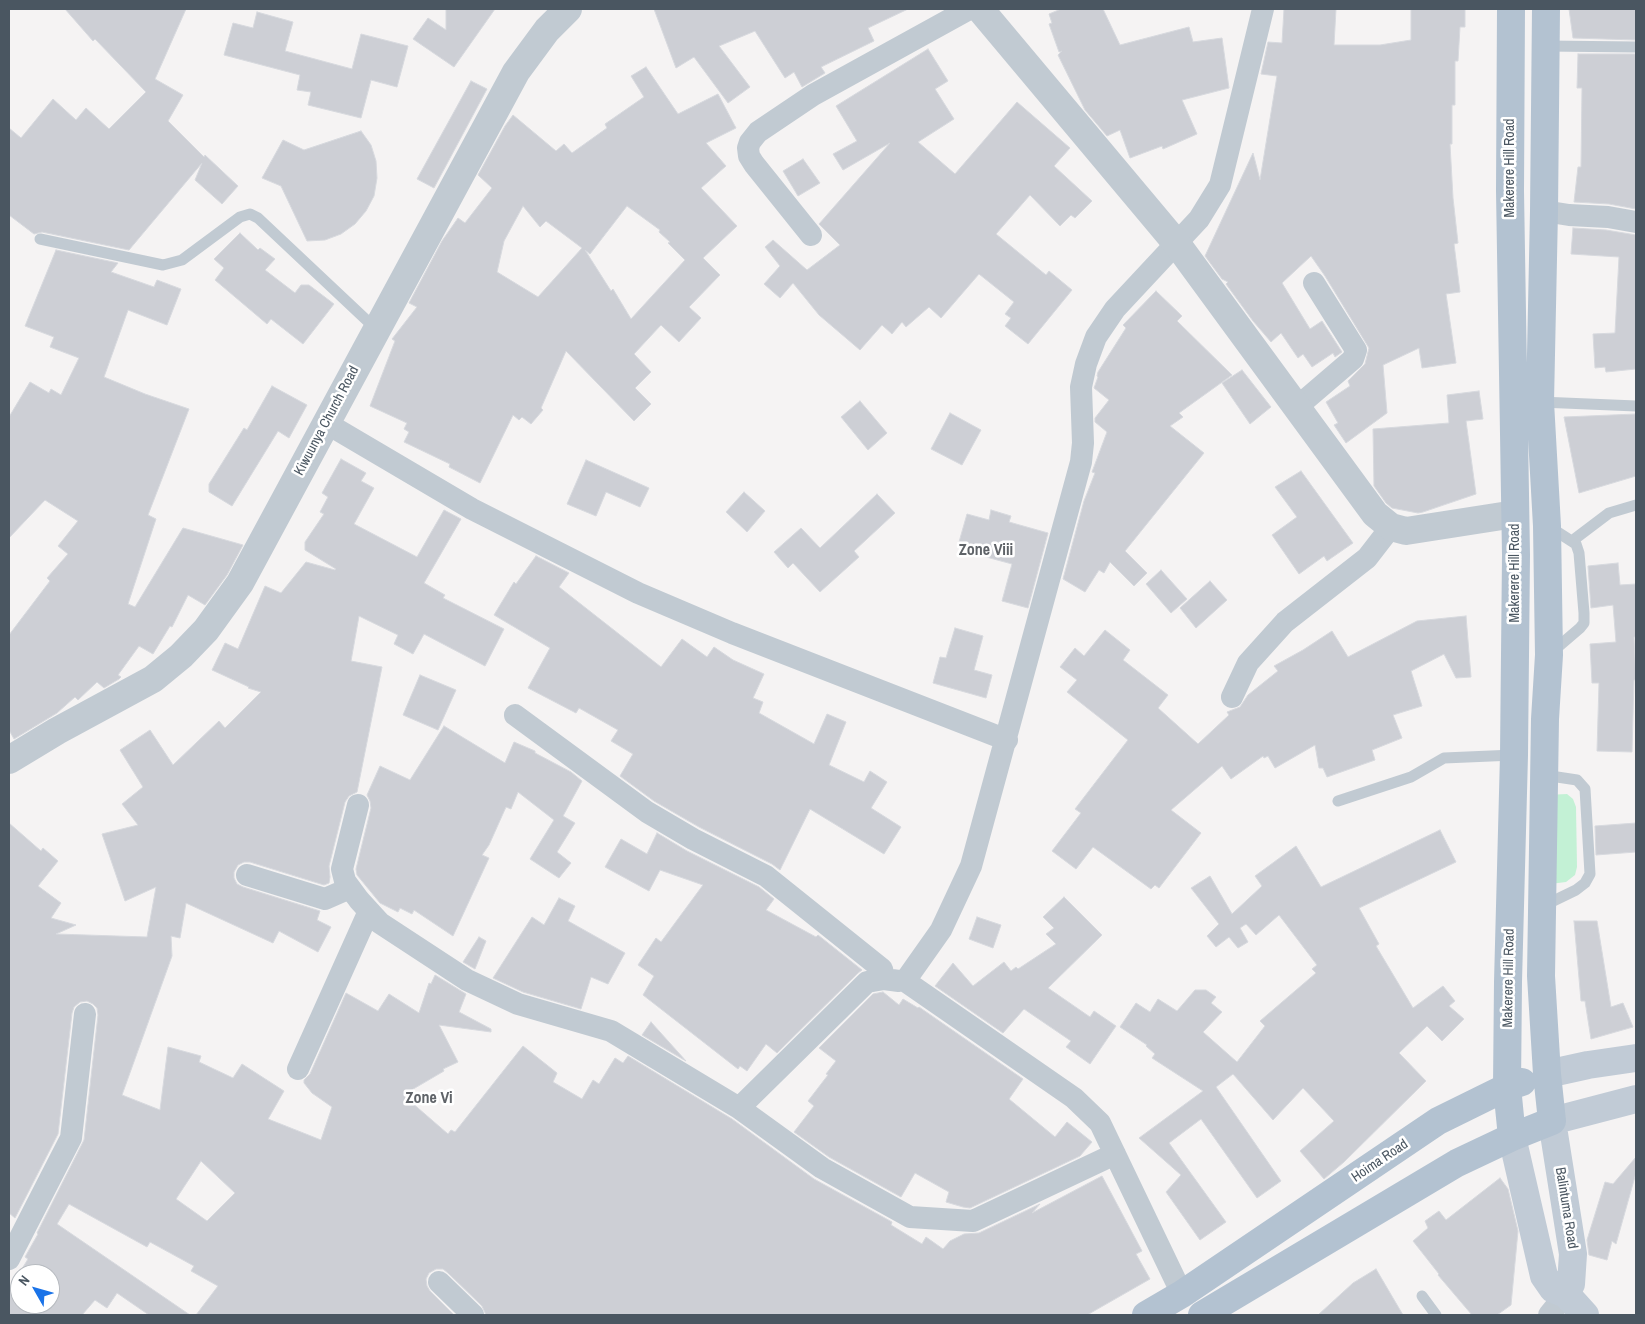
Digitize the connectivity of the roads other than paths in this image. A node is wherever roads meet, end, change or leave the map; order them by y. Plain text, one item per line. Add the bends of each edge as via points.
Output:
1 (568, 9) edge
2 (969, 9) edge
3 (980, 9) edge
4 (1263, 9) edge
5 (1511, 9) edge
6 (1546, 9) edge
7 (1546, 46) junction
8 (1636, 47) edge
9 (1544, 211) junction
10 (1636, 222) edge
11 (811, 235) dead end
12 (40, 239) dead end
13 (1177, 244) junction
14 (1314, 283) dead end
15 (377, 330) junction
16 (1540, 402) junction
17 (1636, 406) edge
18 (1297, 407) junction
19 (326, 423) junction
20 (1636, 505) edge
21 (1515, 514) junction
22 (1547, 526) junction
23 (1391, 527) junction
24 (1572, 541) junction
25 (1549, 655) junction
26 (1232, 697) dead end
27 (515, 715) dead end
28 (1007, 740) junction
29 (1514, 755) junction
30 (9, 760) edge
31 (1544, 775) junction
32 (1338, 801) dead end
33 (358, 805) dead end
34 (247, 875) dead end
35 (350, 888) junction
36 (1543, 906) junction
37 (369, 911) junction
38 (894, 980) junction
39 (85, 1014) dead end
40 (1636, 1058) edge
41 (298, 1069) dead end
42 (1547, 1074) junction
43 (1507, 1087) junction
44 (1636, 1099) edge
45 (739, 1108) junction
46 (1552, 1121) junction
47 (1512, 1137) junction
48 (1116, 1154) junction
49 (9, 1259) edge
50 (439, 1282) dead end
51 (1182, 1294) junction
52 (1566, 1294) junction
53 (1422, 1296) dead end
54 (473, 1315) edge
55 (1146, 1315) edge
56 (1202, 1315) edge
57 (1436, 1315) edge
58 (1549, 1315) edge
59 (1585, 1315) edge

1 - 15 street, Kiwuunya Church Road via 547,30 516,72
2 - 11 street via 813,94 758,132 750,142 749,156 754,164
3 - 13 street
4 - 13 street via 1220,185 1199,219
5 - 21 main road, Makerere Hill Road
6 - 7 main road
7 - 8 lane
7 - 9 main road
9 - 10 street
9 - 16 main road
12 - 15 lane via 163,265 182,260 240,216 250,214
13 - 18 street
13 - 28 street via 1115,309 1096,337 1086,364 1081,387 1083,443 1080,462
14 - 18 street via 1356,350 1353,359
15 - 19 street, Kiwuunya Church Road
16 - 17 lane
16 - 22 main road
18 - 23 street via 1376,514
19 - 28 street via 472,509 638,593
19 - 30 street, Kiwuunya Church Road via 240,583 206,630 153,679
20 - 24 lane via 1608,513
21 - 23 street via 1406,531
21 - 29 main road, Makerere Hill Road
22 - 24 lane
22 - 25 main road
23 - 26 street via 1367,558 1285,622 1248,663
24 - 25 lane via 1579,554 1584,623
25 - 31 main road
27 - 38 street via 647,812 766,876
28 - 38 street via 971,866 941,930
29 - 32 lane via 1444,758 1411,777
29 - 43 main road, Makerere Hill Road
31 - 36 main road
31 - 36 lane via 1577,780 1584,789 1590,874 1576,890
33 - 35 street via 342,869
34 - 35 street via 325,899
35 - 37 street
36 - 42 main road via 1541,976
37 - 41 street
37 - 45 street via 380,923 467,980 518,1004 611,1030
38 - 45 street via 867,982
38 - 48 street via 1074,1098 1100,1123
39 - 49 street via 71,1138
40 - 42 main road, Hoima Road
42 - 43 main road, Hoima Road
42 - 46 main road
43 - 47 main road, Makerere Hill Road
43 - 51 main road, Hoima Road via 1438,1122
44 - 46 main road
45 - 48 street via 822,1168 910,1216 973,1221
46 - 47 main road
46 - 52 main road, Balintuma Road via 1573,1254 1571,1284
47 - 52 main road via 1544,1276 1553,1289
47 - 56 main road via 1457,1163
48 - 51 street
50 - 54 street
51 - 55 main road, Hoima Road
52 - 58 street
52 - 59 main road
53 - 57 lane

